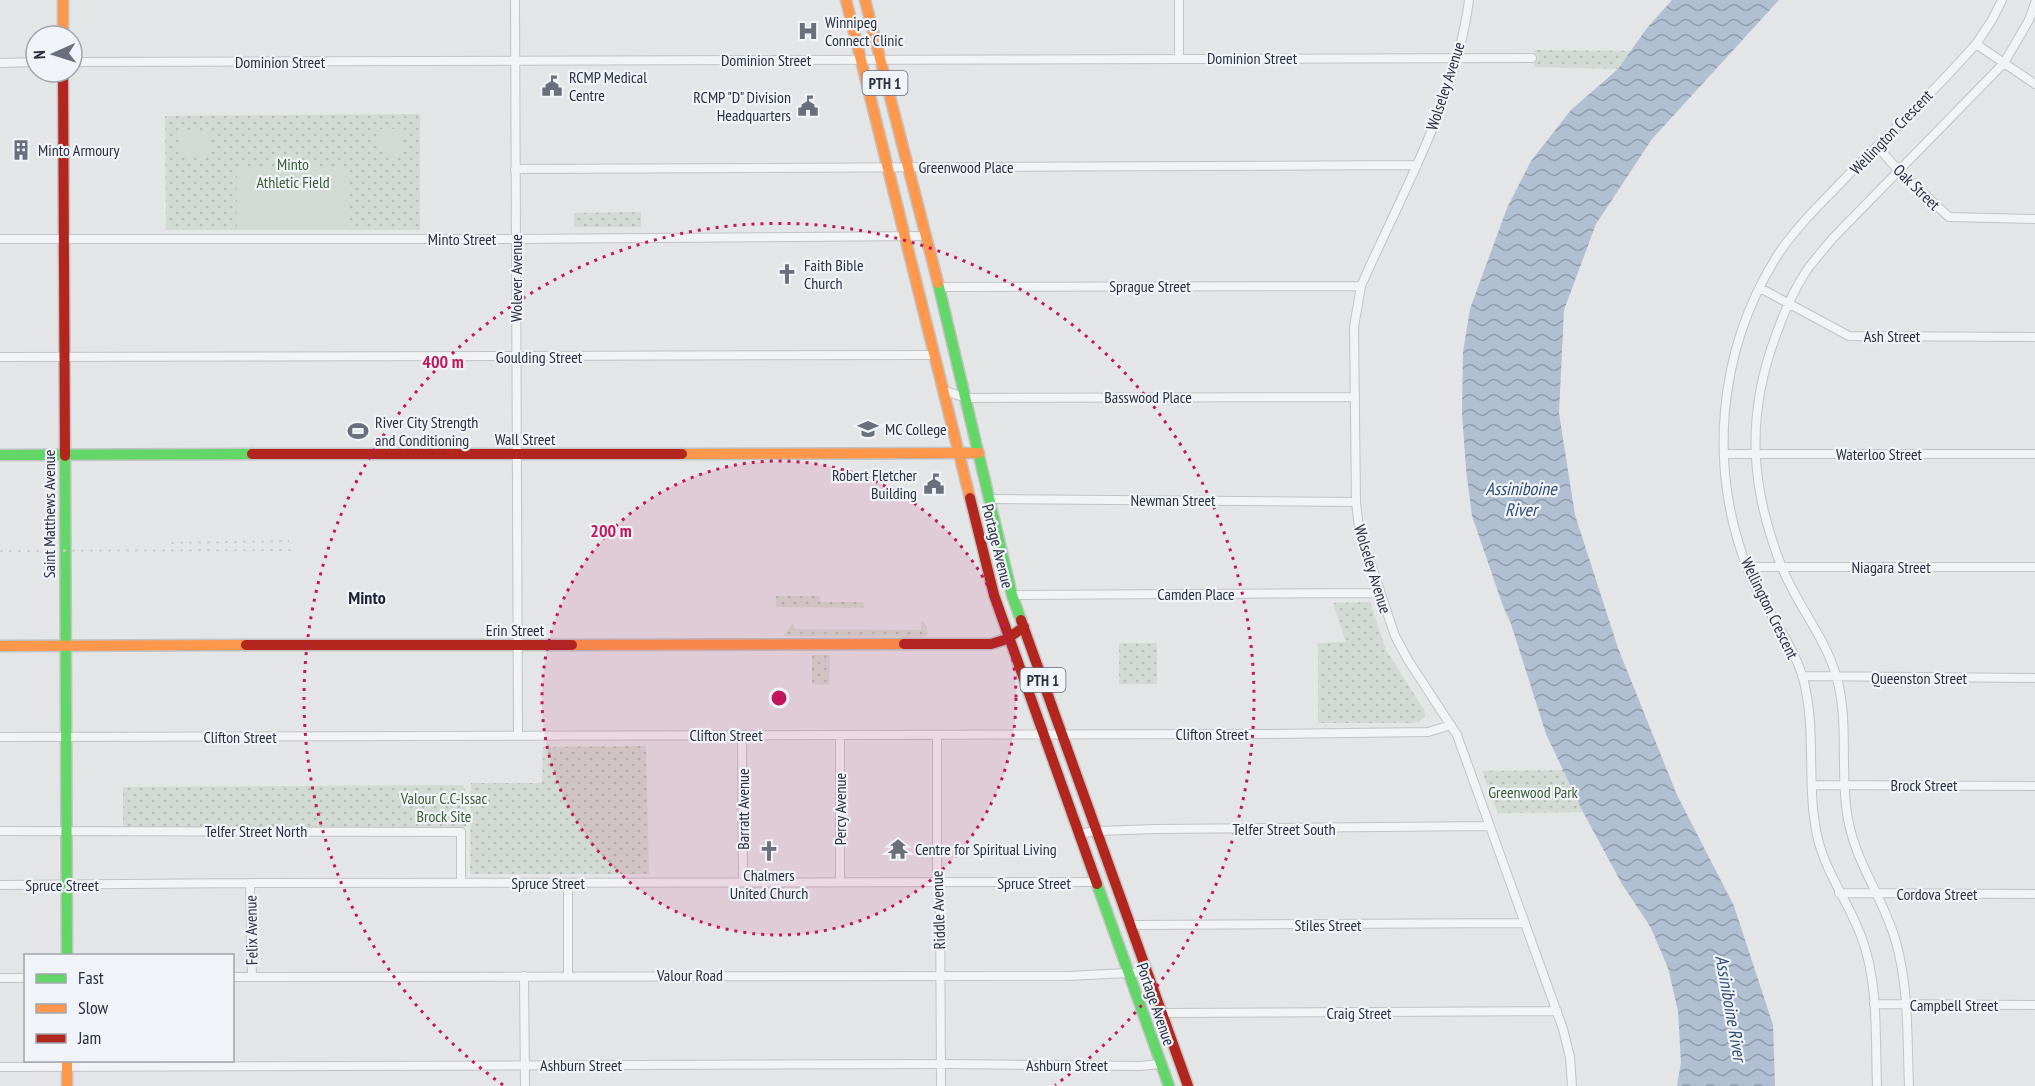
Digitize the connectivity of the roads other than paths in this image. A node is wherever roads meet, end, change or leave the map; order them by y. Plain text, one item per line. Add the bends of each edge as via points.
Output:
1 (63, 0) edge
2 (514, 0) edge
3 (846, 0) edge
4 (865, 0) edge
5 (1179, 0) edge
6 (1469, 0) edge
7 (2002, 0) edge
8 (2035, 3) edge
9 (63, 24) edge
10 (1976, 44) junction
11 (1455, 58) junction
12 (1532, 58) dead end
13 (1179, 59) junction
14 (861, 60) junction
15 (515, 61) junction
16 (880, 61) junction
17 (24, 62) edge
18 (84, 62) edge
19 (0, 63) edge
20 (2004, 63) junction
21 (63, 84) edge
22 (2035, 84) edge
23 (1877, 147) junction
24 (1417, 165) junction
25 (887, 167) junction
26 (906, 167) junction
27 (515, 169) junction
28 (1899, 170) junction
29 (2035, 219) edge
30 (905, 236) junction
31 (925, 236) junction
32 (0, 239) edge
33 (64, 239) junction
34 (516, 239) junction
35 (1361, 286) junction
36 (938, 287) junction
37 (1760, 288) junction
38 (1787, 304) junction
39 (2035, 337) edge
40 (934, 355) junction
41 (0, 357) edge
42 (64, 357) junction
43 (516, 357) junction
44 (943, 390) junction
45 (1355, 397) junction
46 (966, 398) junction
47 (960, 453) junction
48 (979, 453) junction
49 (517, 454) junction
50 (1724, 454) junction
51 (1754, 454) junction
52 (2035, 454) edge
53 (0, 455) edge
54 (64, 455) junction
55 (990, 499) junction
56 (1356, 502) junction
57 (1748, 567) junction
58 (1782, 567) junction
59 (2035, 567) edge
60 (1380, 592) junction
61 (1012, 595) junction
62 (1024, 627) junction
63 (1010, 638) junction
64 (65, 645) junction
65 (518, 645) junction
66 (0, 646) edge
67 (1802, 676) junction
68 (1836, 678) junction
69 (2035, 678) edge
70 (1451, 725) junction
71 (1044, 734) junction
72 (1062, 734) junction
73 (518, 735) junction
74 (742, 735) junction
75 (840, 735) junction
76 (937, 735) junction
77 (0, 737) edge
78 (66, 737) junction
79 (1845, 785) junction
80 (1813, 786) junction
81 (2035, 786) edge
82 (1490, 826) junction
83 (0, 831) edge
84 (66, 831) junction
85 (1097, 831) junction
86 (1079, 834) junction
87 (744, 882) junction
88 (840, 882) junction
89 (1095, 882) junction
90 (250, 883) junction
91 (568, 883) junction
92 (938, 883) junction
93 (461, 884) junction
94 (0, 885) edge
95 (66, 885) junction
96 (1839, 893) junction
97 (1876, 894) junction
98 (2035, 894) edge
99 (1525, 923) junction
100 (1131, 925) junction
101 (67, 954) edge
102 (1148, 972) junction
103 (1130, 974) junction
104 (940, 975) junction
105 (524, 976) junction
106 (568, 976) junction
107 (234, 977) edge
108 (252, 977) junction
109 (0, 978) edge
110 (24, 978) edge
111 (1874, 1004) junction
112 (2035, 1005) edge
113 (1906, 1006) junction
114 (1557, 1011) junction
115 (1162, 1013) junction
116 (67, 1064) edge
117 (941, 1064) junction
118 (1161, 1064) junction
119 (524, 1065) junction
120 (0, 1067) edge
121 (67, 1086) edge
122 (525, 1086) edge
123 (941, 1086) edge
124 (1169, 1086) edge
125 (1188, 1086) edge
126 (1572, 1086) edge
127 (1877, 1086) edge
128 (1909, 1086) edge

1 - 9 main road
2 - 15 street, Wolever Avenue
3 - 14 main road, Portage Avenue / PTH 1
4 - 16 main road, Portage Avenue / PTH 1
5 - 13 street
6 - 11 street, Wolseley Avenue
7 - 10 street, Wellington Crescent
8 - 20 street, Wellington Crescent
10 - 20 street
10 - 23 street, Wellington Crescent
11 - 12 street, Dominion Street
11 - 13 street, Dominion Street
11 - 24 street, Wolseley Avenue via 1442,105
13 - 16 street, Dominion Street
14 - 15 street, Dominion Street
14 - 16 street, Dominion Street
14 - 25 main road, Portage Avenue / PTH 1
15 - 18 street, Dominion Street
15 - 27 street, Wolever Avenue
16 - 26 main road, Portage Avenue / PTH 1
17 - 19 street
20 - 22 street
20 - 28 street, Wellington Crescent
21 - 33 main road, Saint Matthews Avenue
23 - 28 street, Oak Street
23 - 37 street, Wellington Crescent via 1806,218
24 - 26 street, Greenwood Place
24 - 35 street, Wolseley Avenue
25 - 26 street, Greenwood Place
25 - 27 street, Greenwood Place
25 - 30 main road, Portage Avenue / PTH 1
26 - 31 main road, Portage Avenue / PTH 1
27 - 34 street, Wolever Avenue
28 - 29 street, Oak Street via 1949,218
28 - 38 street, Wellington Crescent via 1833,238 1807,270
30 - 31 street, Minto Street
30 - 34 street, Minto Street
30 - 40 main road, Portage Avenue / PTH 1
31 - 36 main road, Portage Avenue / PTH 1
32 - 33 street, Minto Street
33 - 34 street, Minto Street
33 - 42 main road, Saint Matthews Avenue
34 - 43 street, Wolever Avenue
35 - 36 street, Sprague Street
35 - 45 street, Wolseley Avenue via 1354,327
36 - 46 main road, Portage Avenue / PTH 1
37 - 38 street, Ash Street
37 - 50 street, Wellington Crescent via 1733,354 1723,424
38 - 39 street, Ash Street via 1849,336
38 - 51 street, Wellington Crescent via 1761,383
40 - 43 street, Goulding Street
40 - 44 main road, Portage Avenue / PTH 1
41 - 42 street, Goulding Street
42 - 43 street, Goulding Street
42 - 54 main road, Saint Matthews Avenue
43 - 49 street, Wolever Avenue
44 - 46 street, Basswood Place
44 - 47 main road, Portage Avenue / PTH 1
45 - 46 street, Basswood Place
45 - 56 street, Wolseley Avenue
46 - 48 main road, Portage Avenue / PTH 1
47 - 48 main road, Wall Street
47 - 49 main road, Wall Street
47 - 63 main road, Portage Avenue / PTH 1 via 994,595
48 - 55 main road, Portage Avenue / PTH 1
49 - 54 main road, Wall Street
49 - 65 street, Wolever Avenue
50 - 51 street, Waterloo Street
50 - 57 street, Wellington Crescent via 1730,510
51 - 52 street, Waterloo Street
51 - 58 street, Wellington Crescent via 1763,510
53 - 54 main road, Wall Street
54 - 64 main road, Saint Matthews Avenue
55 - 56 street, Newman Street
55 - 61 main road, Portage Avenue / PTH 1
56 - 60 street, Wolseley Avenue via 1359,528
57 - 58 street, Niagara Street
57 - 67 street, Wellington Crescent
58 - 59 street, Niagara Street
58 - 68 street, Wellington Crescent via 1824,644
60 - 61 street, Camden Place
60 - 70 street, Wolseley Avenue via 1399,644
61 - 62 main road, Portage Avenue / PTH 1
62 - 63 main road, Erin Street
62 - 72 main road, Portage Avenue / PTH 1
63 - 65 main road, Erin Street via 998,643 954,645
63 - 71 main road, Portage Avenue / PTH 1
64 - 65 main road, Erin Street
64 - 66 main road, Erin Street
64 - 78 main road, Saint Matthews Avenue
65 - 73 street, Wolever Avenue
67 - 68 street, Queenston Street
67 - 80 street, Wellington Crescent via 1810,715
68 - 69 street, Queenston Street
68 - 79 street, Wellington Crescent
70 - 72 street, Clifton Street via 1428,732
70 - 82 street, Wolseley Avenue
71 - 72 street, Clifton Street
71 - 76 street, Clifton Street
71 - 86 main road, Portage Avenue / PTH 1
72 - 85 main road, Portage Avenue / PTH 1
73 - 74 street, Clifton Street
73 - 78 street, Clifton Street
74 - 75 street, Clifton Street
74 - 87 street, Barratt Avenue
75 - 76 street, Clifton Street
75 - 88 street, Percy Avenue
76 - 92 street, Riddle Avenue
77 - 78 street, Clifton Street
78 - 84 main road, Saint Matthews Avenue
79 - 80 street, Brock Street
79 - 81 street, Brock Street
79 - 97 street, Wellington Crescent via 1847,819 1855,849
80 - 96 street, Wellington Crescent via 1818,836
82 - 85 street, Telfer Street South
82 - 99 street, Wolseley Avenue
83 - 84 street, Telfer Street North
84 - 93 street, Telfer Street North via 461,832
84 - 95 main road, Saint Matthews Avenue
85 - 86 street, Telfer Street South
85 - 100 main road, Portage Avenue / PTH 1
86 - 89 main road, Portage Avenue / PTH 1
87 - 88 street, Spruce Street
87 - 91 street, Spruce Street
88 - 92 street, Spruce Street
89 - 92 street, Spruce Street
89 - 103 main road, Portage Avenue / PTH 1
90 - 93 street, Spruce Street
90 - 95 street, Spruce Street
90 - 108 street, Felix Avenue
91 - 93 street, Spruce Street
91 - 106 street
92 - 104 street, Riddle Avenue
94 - 95 street, Spruce Street
95 - 101 main road, Saint Matthews Avenue
96 - 97 street, Cordova Street
96 - 111 street, Wellington Crescent via 1864,944
97 - 98 street, Cordova Street
97 - 113 street, Wellington Crescent via 1896,940
99 - 100 street, Stiles Street
99 - 114 street, Wolseley Avenue
100 - 102 main road, Portage Avenue / PTH 1
102 - 103 street, Valour Road
102 - 115 main road, Portage Avenue / PTH 1
103 - 104 street, Valour Road
103 - 118 main road, Portage Avenue / PTH 1
104 - 106 street, Valour Road
104 - 117 street, Riddle Avenue
105 - 106 street, Valour Road
105 - 108 street, Valour Road
105 - 119 street
107 - 108 street, Valour Road
109 - 110 street
111 - 113 street, Campbell Street
111 - 127 street, Wellington Crescent
112 - 113 street, Campbell Street
113 - 128 street, Wellington Crescent
114 - 115 street, Craig Street
114 - 126 street, Wolseley Avenue via 1568,1049
115 - 125 main road, Portage Avenue / PTH 1
116 - 119 street, Ashburn Street
116 - 120 street, Ashburn Street
116 - 121 main road
117 - 118 street, Ashburn Street
117 - 119 street, Ashburn Street
117 - 123 street, Riddle Avenue
118 - 124 main road, Portage Avenue / PTH 1
119 - 122 street

